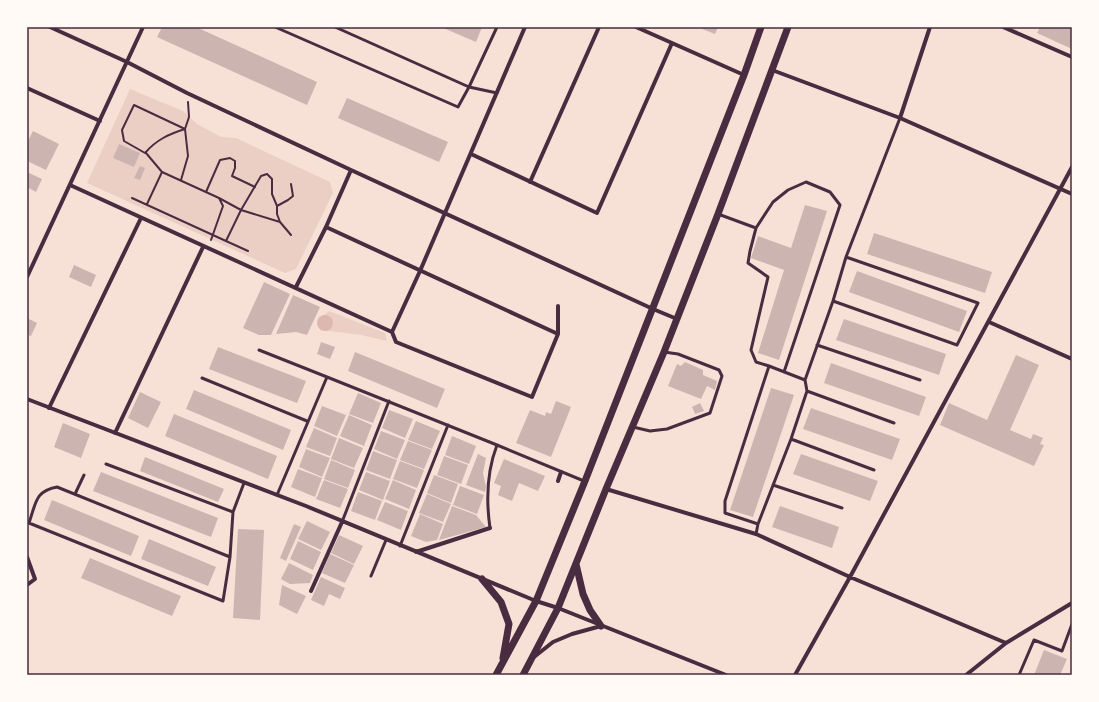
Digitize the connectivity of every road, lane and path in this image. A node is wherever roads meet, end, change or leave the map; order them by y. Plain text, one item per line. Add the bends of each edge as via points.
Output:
1 (50, 27) edge
2 (143, 27) edge
3 (275, 27) edge
4 (336, 27) edge
5 (497, 27) edge
6 (525, 27) edge
7 (599, 27) edge
8 (636, 27) edge
9 (761, 27) edge
10 (788, 27) edge
11 (930, 27) edge
12 (1003, 27) edge
13 (672, 44) junction
14 (1072, 57) edge
15 (127, 62) junction
16 (772, 70) junction
17 (744, 76) junction
18 (469, 87) junction
19 (27, 88) edge
20 (187, 93) junction
21 (497, 93) junction
22 (900, 118) junction
23 (100, 121) junction
24 (185, 129) junction
25 (145, 153) junction
26 (471, 154) junction
27 (1072, 167) edge
28 (351, 170) junction
29 (162, 172) junction
30 (181, 180) junction
31 (530, 182) junction
32 (291, 184) dead end
33 (70, 185) junction
34 (255, 187) junction
35 (1060, 189) junction
36 (206, 192) junction
37 (1072, 194) edge
38 (132, 198) dead end
39 (220, 198) junction
40 (147, 204) junction
41 (277, 206) junction
42 (241, 210) junction
43 (445, 213) junction
44 (718, 214) junction
45 (141, 218) junction
46 (280, 222) junction
47 (326, 227) junction
48 (756, 228) junction
49 (213, 235) junction
50 (291, 235) dead end
51 (226, 241) junction
52 (203, 246) junction
53 (248, 251) dead end
54 (846, 257) junction
55 (420, 271) junction
56 (27, 277) edge
57 (296, 287) junction
58 (833, 301) junction
59 (558, 306) dead end
60 (653, 309) junction
61 (677, 319) junction
62 (989, 322) junction
63 (392, 332) junction
64 (558, 334) junction
65 (817, 345) junction
66 (259, 350) dead end
67 (664, 352) junction
68 (1072, 359) edge
69 (769, 366) junction
70 (784, 372) junction
71 (327, 377) junction
72 (202, 378) dead end
73 (805, 380) junction
74 (920, 380) dead end
75 (807, 391) junction
76 (27, 399) edge
77 (389, 401) junction
78 (50, 408) junction
79 (308, 421) junction
80 (894, 423) dead end
81 (448, 425) junction
82 (633, 427) junction
83 (115, 433) junction
84 (791, 439) junction
85 (497, 445) junction
86 (106, 464) dead end
87 (874, 470) dead end
88 (561, 472) junction
89 (84, 475) dead end
90 (558, 481) dead end
91 (585, 481) junction
92 (244, 483) junction
93 (773, 485) junction
94 (606, 489) junction
95 (75, 494) junction
96 (277, 495) junction
97 (842, 508) dead end
98 (233, 512) junction
99 (342, 522) junction
100 (758, 524) junction
101 (490, 528) joint
102 (756, 534) junction
103 (386, 540) junction
104 (400, 546) junction
105 (416, 552) junction
106 (27, 557) edge
107 (230, 557) junction
108 (576, 564) junction
109 (370, 576) dead end
110 (850, 577) junction
111 (482, 579) junction
112 (27, 585) edge
113 (311, 591) dead end
114 (536, 601) junction
115 (1072, 602) edge
116 (558, 608) junction
117 (1072, 624) edge
118 (601, 626) junction
119 (1006, 643) junction
120 (532, 659) junction
121 (502, 665) junction
122 (496, 675) edge
123 (524, 675) edge
124 (726, 675) edge
125 (795, 675) edge
126 (966, 675) edge
127 (1019, 675) edge

1 - 15 street
2 - 15 street
3 - 18 lane via 458,108
4 - 18 lane
5 - 18 lane
6 - 21 street
7 - 31 street
8 - 13 street
9 - 17 street
10 - 16 street
11 - 22 street
12 - 14 street
13 - 17 street
13 - 31 street via 597,213
15 - 20 street
15 - 23 street
16 - 22 street
16 - 44 street
17 - 60 street
18 - 21 lane
19 - 23 street
20 - 24 path via 189,117
20 - 28 street
21 - 26 street
22 - 35 street
22 - 54 lane
23 - 33 street
24 - 25 path via 161,139
24 - 25 path via 134,105 122,130 124,142
24 - 30 path via 188,156
25 - 29 path
26 - 31 street
26 - 43 street
27 - 35 street
28 - 43 street
28 - 47 street
29 - 30 path
29 - 40 path
30 - 36 path
32 - 41 path via 293,196
33 - 45 street
33 - 56 street
34 - 36 path via 232,176 235,161 230,158 220,160
34 - 41 path via 261,176 267,174 272,179 272,194
34 - 42 path
35 - 37 street
35 - 62 street
36 - 39 path
38 - 40 path
39 - 42 path
39 - 49 path via 223,206
40 - 49 path
41 - 46 path via 276,214
42 - 46 path
42 - 51 path
43 - 55 street
43 - 60 street
44 - 48 lane
44 - 61 street
45 - 52 street
45 - 78 street
46 - 50 path
47 - 55 street
47 - 57 street
48 - 69 lane via 748,263 768,277 751,350 756,362
48 - 70 lane via 773,202 788,190 806,182 830,192 840,205
49 - 51 path
51 - 53 path
52 - 57 street
52 - 83 street
54 - 58 lane
54 - 58 lane via 978,303 957,346
55 - 63 street
55 - 64 street
57 - 63 street
58 - 65 lane
59 - 64 street
60 - 61 street
60 - 91 street
61 - 67 street
62 - 68 street
62 - 110 street
63 - 64 street via 396,342 532,397
65 - 73 lane
65 - 74 lane
66 - 71 lane
67 - 82 street
67 - 82 lane via 678,354 719,370 722,376 710,413 667,429 650,431
69 - 70 lane
69 - 100 lane via 725,501 725,513
70 - 73 lane
71 - 77 lane
71 - 79 lane
72 - 79 lane
73 - 75 lane
75 - 80 lane
75 - 84 lane
76 - 78 street
77 - 81 lane
77 - 99 lane
78 - 83 street
79 - 96 lane
81 - 85 lane
81 - 104 lane
82 - 94 street
83 - 92 street
84 - 87 lane
84 - 93 lane
85 - 88 lane
85 - 101 lane via 492,460 487,507
86 - 98 lane
88 - 90 street
88 - 91 lane
89 - 95 lane
91 - 114 street
92 - 96 street
92 - 98 lane
93 - 97 lane
93 - 100 lane
94 - 102 street
94 - 108 street
95 - 107 lane
95 - 107 lane via 57,487 46,489 38,496 29,523 222,601
96 - 99 street
98 - 107 lane
99 - 103 street
99 - 113 street
100 - 102 lane
101 - 105 street
102 - 110 street
103 - 104 street
103 - 109 lane
104 - 105 street
105 - 111 street
106 - 112 street via 35,579
108 - 116 street
108 - 118 street via 583,594
110 - 119 street
110 - 125 street
111 - 114 street
111 - 121 street via 501,602 509,624
114 - 116 street
114 - 121 street
115 - 119 street
116 - 118 street
116 - 120 street
117 - 127 lane via 1062,651 1034,640
118 - 120 street via 552,642
118 - 124 street
119 - 126 street
120 - 123 street
121 - 122 street

